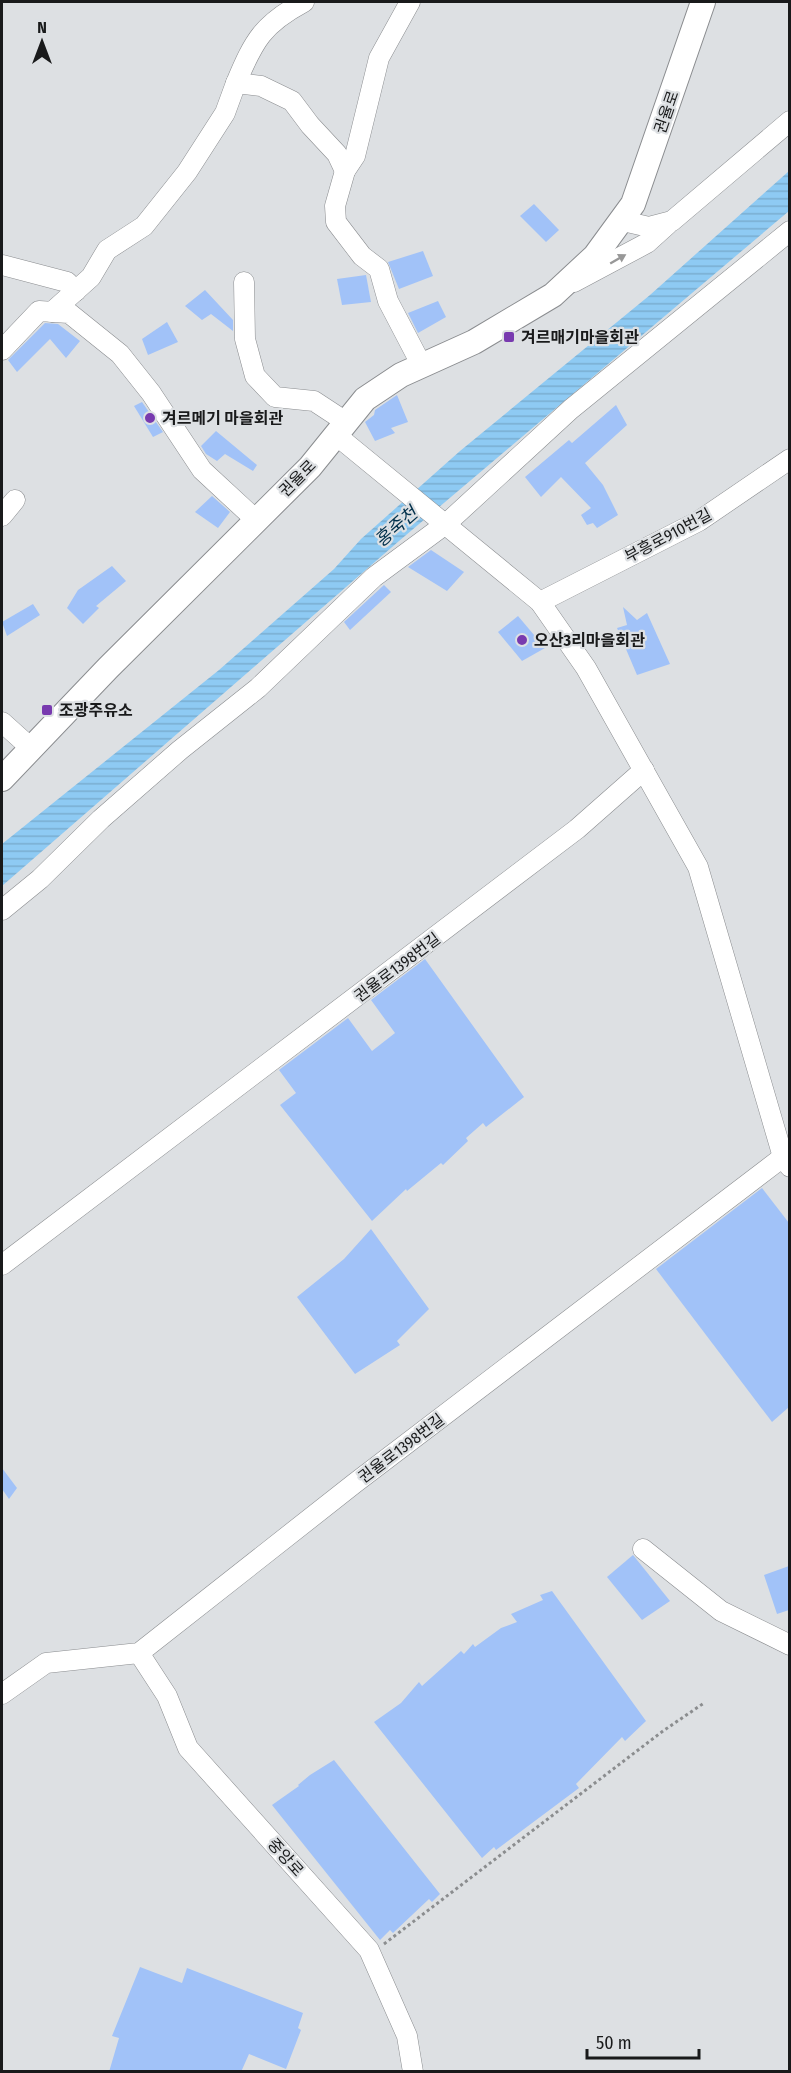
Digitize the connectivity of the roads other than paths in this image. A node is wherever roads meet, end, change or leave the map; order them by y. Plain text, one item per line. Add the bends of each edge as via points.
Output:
1 (304, 2) edge
2 (410, 2) edge
3 (703, 2) edge
4 (236, 83) junction
5 (789, 121) edge
6 (345, 171) junction
7 (623, 221) junction
8 (672, 221) junction
9 (789, 231) edge
10 (2, 265) edge
11 (244, 282) dead end
12 (566, 286) junction
13 (76, 291) junction
14 (52, 312) junction
15 (2, 350) edge
16 (422, 366) junction
17 (341, 428) junction
18 (789, 459) edge
19 (15, 500) dead end
20 (2, 516) edge
21 (255, 520) junction
22 (447, 523) junction
23 (540, 602) junction
24 (2, 722) edge
25 (32, 749) junction
26 (644, 770) junction
27 (2, 779) edge
28 (2, 910) edge
29 (786, 1162) edge
30 (2, 1265) edge
31 (643, 1549) dead end
32 (789, 1645) edge
33 (139, 1653) junction
34 (2, 1694) edge
35 (413, 2072) edge

1 - 4 street via 277,16 258,37
2 - 6 street via 379,58 355,156
3 - 7 main road, 권율로 via 641,184
4 - 6 street via 261,86 292,101 338,154
4 - 13 street via 225,113 187,172 144,226 107,250 91,277
5 - 8 street
6 - 16 street via 335,206 336,222 362,256 379,269 388,301
7 - 8 street via 649,227
7 - 12 main road, 권율로
12 -> 8 street via 647,243
9 - 22 street via 571,409
10 - 13 street via 67,282
11 - 17 street, 권율로1398번길 via 245,339 255,376 275,397 314,401
12 - 16 main road, 권율로 via 474,342
13 - 14 street
14 - 15 street via 39,311
14 - 21 street via 69,313 120,354 152,393 202,470
16 - 17 main road, 권율로 via 373,392
17 - 21 main road, 권율로 via 310,466
17 - 22 street, 권율로1398번길 via 385,477
18 - 23 street, 부흥로910번길 via 699,520
19 - 20 street
21 - 25 main road, 권율로
22 - 23 street, 권율로1398번길
22 - 28 street via 374,577 258,688 180,750
23 - 26 street, 권율로1398번길 via 586,668
24 - 25 street
25 - 27 main road, 권율로
26 - 29 street, 권율로1398번길 via 698,867
26 - 30 street, 권율로1398번길 via 549,851
29 - 33 street, 권율로1398번길 via 355,1483
31 - 32 street via 721,1611
33 - 34 street via 46,1663
33 - 35 street, 중앙로 via 167,1696 188,1748 370,1954 407,2036

